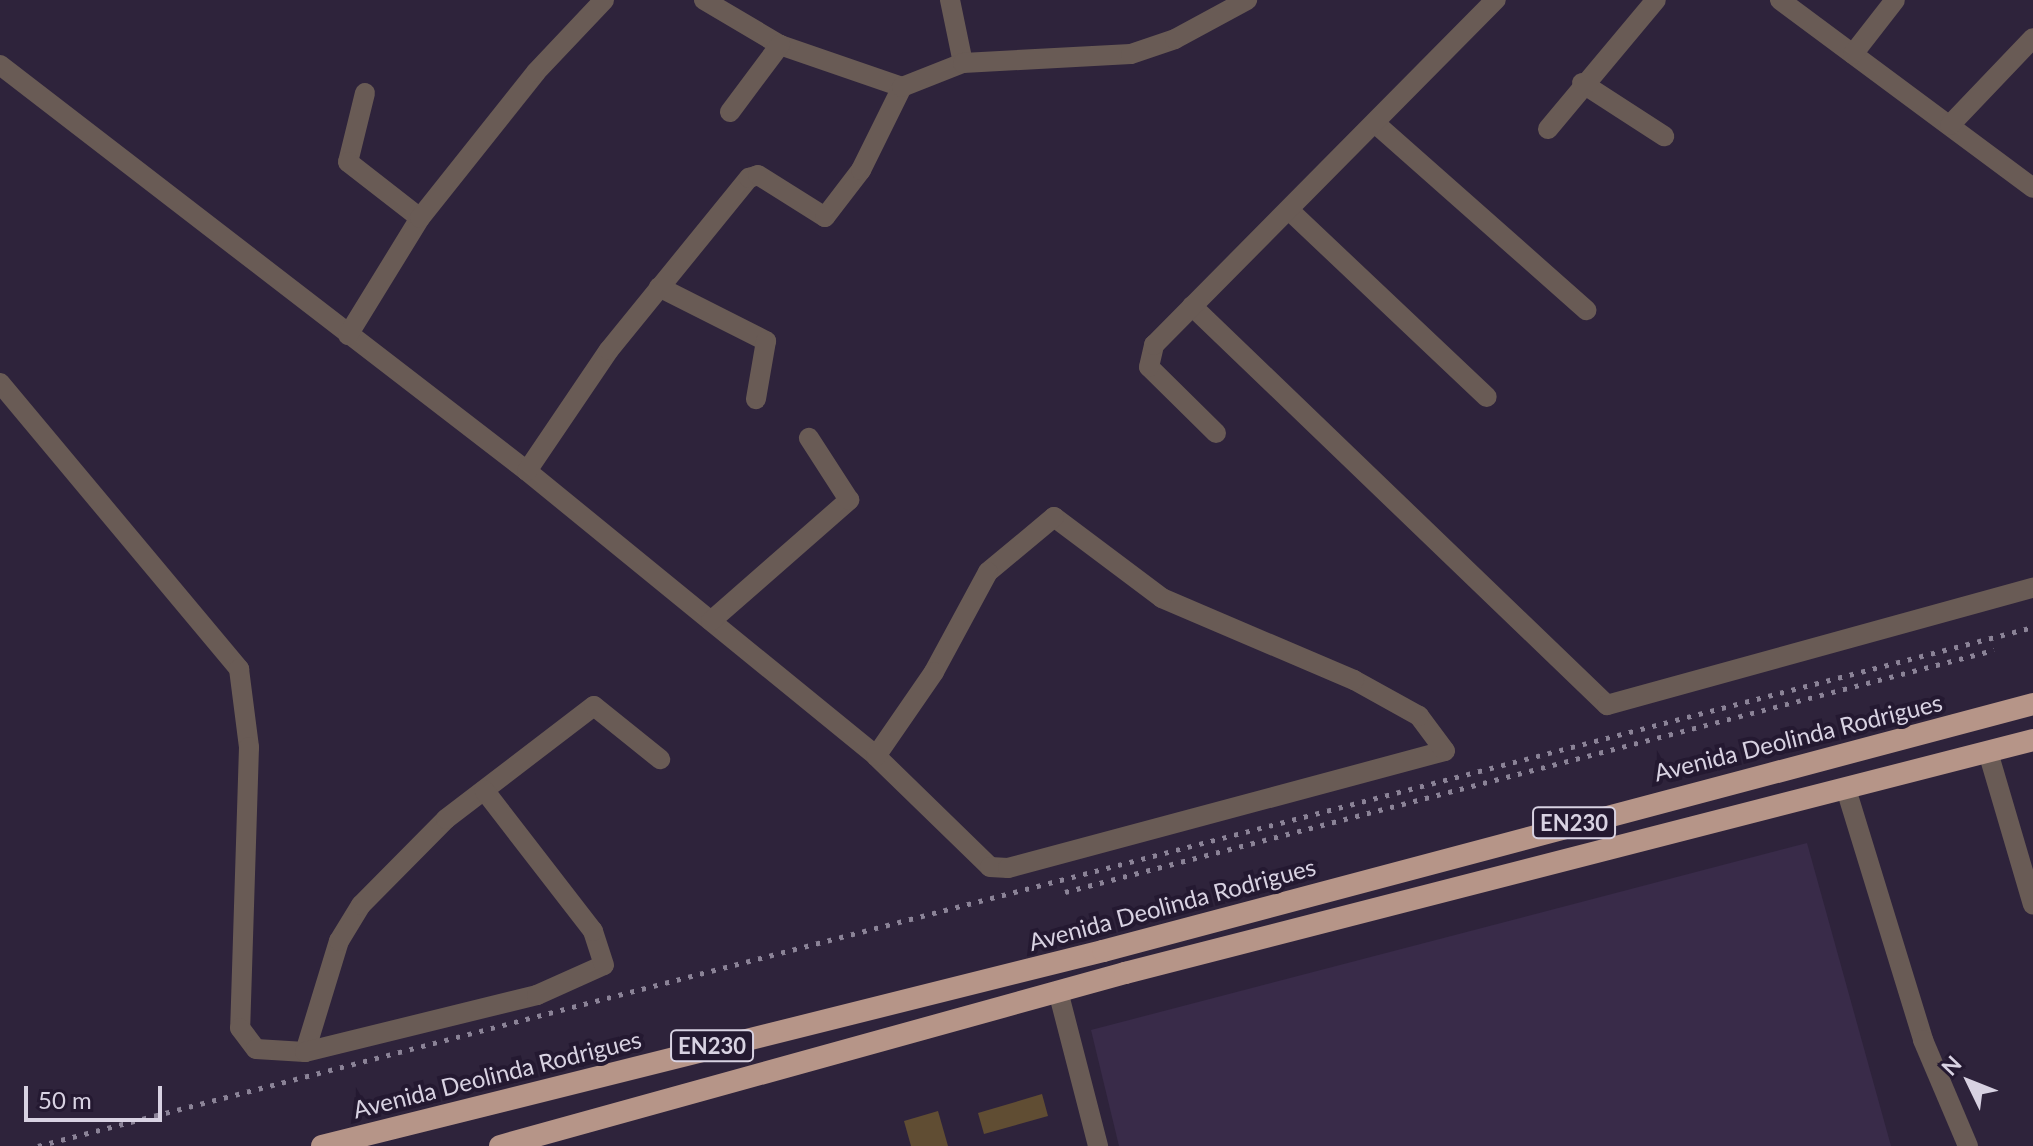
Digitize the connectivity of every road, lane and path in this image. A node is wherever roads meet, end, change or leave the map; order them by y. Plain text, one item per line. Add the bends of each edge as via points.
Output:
1 (604, 0) edge
2 (704, 0) edge
3 (950, 0) edge
4 (1247, 0) edge
5 (1496, 0) edge
6 (1656, 0) edge
7 (1780, 0) edge
8 (1895, 0) edge
9 (2033, 38) edge
10 (780, 45) junction
11 (1853, 54) junction
12 (963, 63) junction
13 (0, 65) edge
14 (1582, 83) junction
15 (902, 87) junction
16 (365, 93) dead end
17 (730, 112) dead end
18 (1376, 124) junction
19 (1950, 125) junction
20 (1548, 129) dead end
21 (1664, 136) dead end
22 (2033, 188) edge
23 (1289, 210) junction
24 (420, 218) junction
25 (659, 287) junction
26 (1192, 306) junction
27 (1586, 310) dead end
28 (348, 335) junction
29 (0, 383) edge
30 (1487, 397) dead end
31 (756, 399) dead end
32 (1216, 433) dead end
33 (809, 438) dead end
34 (527, 471) junction
35 (2033, 588) edge
36 (711, 621) junction
37 (2033, 704) edge
38 (2033, 740) edge
39 (1988, 752) junction
40 (876, 756) junction
41 (660, 759) dead end
42 (1846, 789) junction
43 (484, 790) junction
44 (2033, 905) edge
45 (1058, 991) junction
46 (305, 1052) junction
47 (322, 1146) edge
48 (500, 1146) edge
49 (1098, 1146) edge
50 (1968, 1146) edge

1 - 24 street via 536,72
2 - 10 street
3 - 12 street
4 - 12 street via 1131,54
5 - 18 street
6 - 14 street
7 - 11 street
8 - 11 street
9 - 19 street
10 - 15 street
10 - 17 street
11 - 19 street
12 - 15 street
13 - 28 street
14 - 20 street
14 - 21 street
15 - 25 street via 884,132 829,214 820,218 766,179 749,178
16 - 24 street via 348,162
18 - 23 street
18 - 27 street
19 - 22 street
23 - 26 street
23 - 30 street
24 - 28 street
25 - 31 street via 766,341
25 - 34 street
26 - 32 street via 1154,345 1149,367
26 - 35 street via 1607,705
28 - 34 street
29 - 46 street via 239,669 249,747 240,1028 256,1049
33 - 36 street via 849,500
34 - 36 street
36 - 40 street
37 - 47 highway, Avenida Deolinda Rodrigues / EN230 via 1103,951
38 - 39 highway, EN230
39 - 42 highway, EN230
39 - 44 street
40 - 40 street via 934,672 988,572 1054,517 1162,598 1354,680 1419,716 1445,751 998,870
41 - 43 street via 594,706
42 - 45 highway, EN230
42 - 50 street via 1923,1040
43 - 46 street via 361,905 339,941
43 - 46 street via 593,931 604,965 537,995
45 - 48 highway, EN230
45 - 49 street

